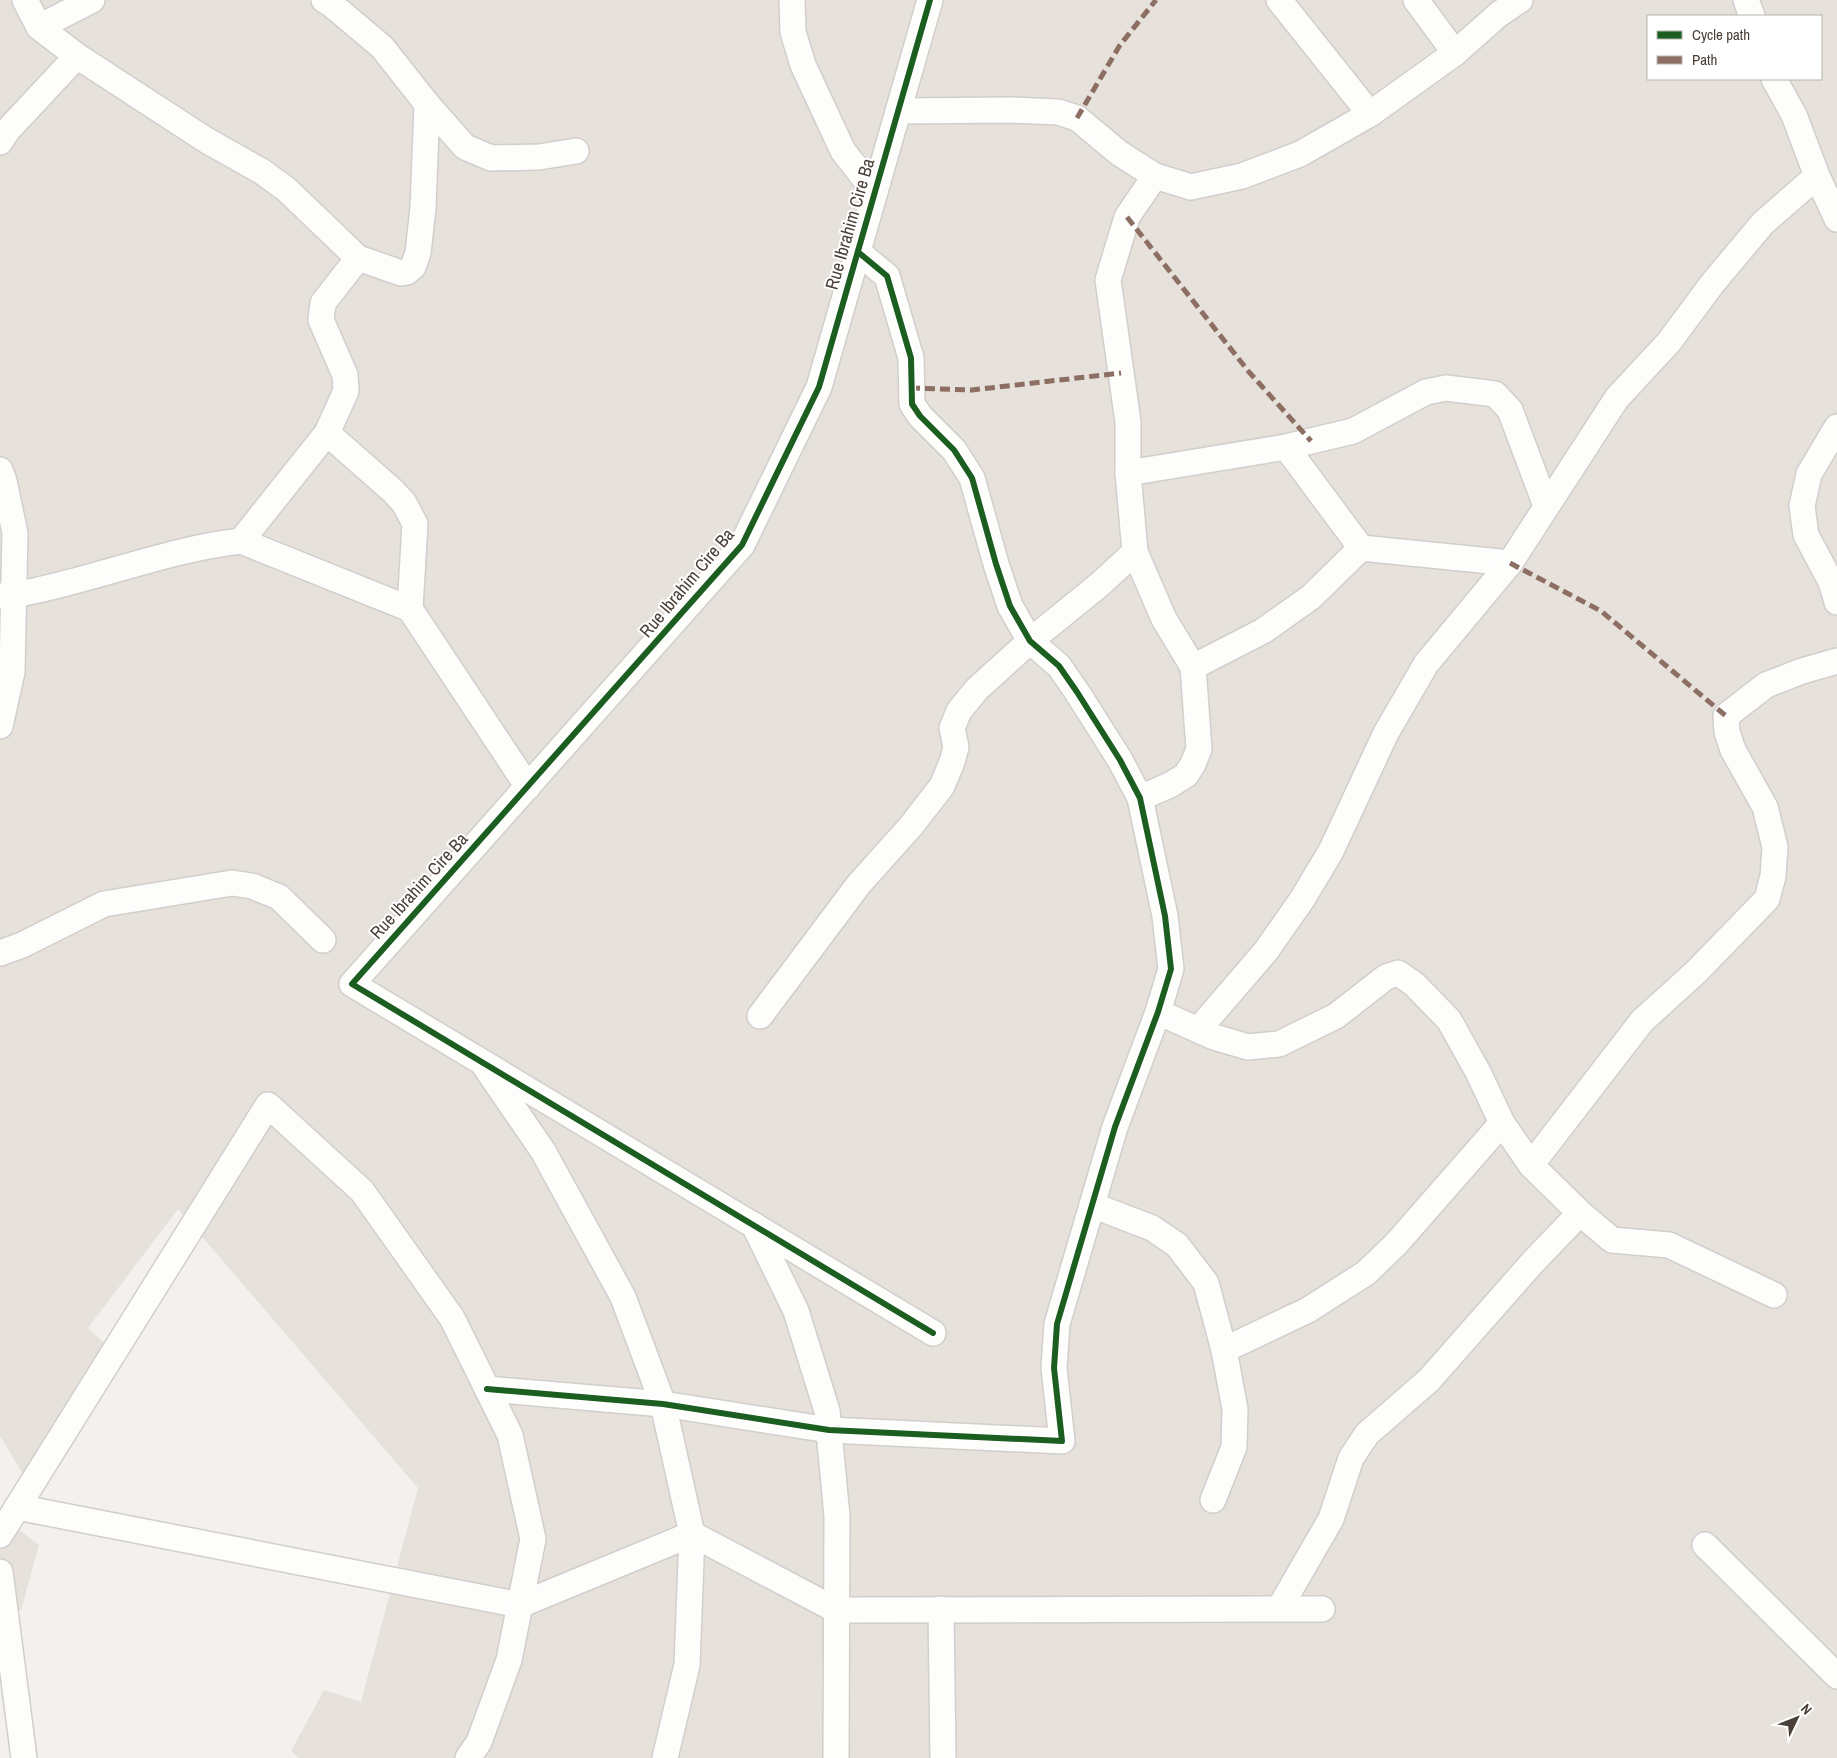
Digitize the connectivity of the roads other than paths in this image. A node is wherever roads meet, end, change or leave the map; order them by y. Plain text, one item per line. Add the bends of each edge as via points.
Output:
1 (25, 0) edge
2 (92, 0) edge
3 (324, 0) edge
4 (792, 0) edge
5 (930, 0) edge
6 (1279, 0) edge
7 (1416, 0) edge
8 (1520, 0) edge
9 (1746, 0) edge
10 (1752, 15) edge
11 (39, 27) junction
12 (1455, 53) junction
13 (77, 56) junction
14 (1775, 80) edge
15 (427, 104) junction
16 (898, 111) junction
17 (1370, 114) junction
18 (0, 142) edge
19 (576, 151) dead end
20 (1155, 176) junction
21 (1817, 176) junction
22 (875, 192) junction
23 (1837, 219) edge
24 (858, 252) junction
25 (358, 258) junction
26 (1837, 428) edge
27 (327, 433) junction
28 (1286, 447) junction
29 (0, 470) edge
30 (1128, 473) junction
31 (1546, 506) junction
32 (241, 541) junction
33 (1361, 548) junction
34 (1135, 552) junction
35 (1510, 563) junction
36 (7, 596) edge
37 (1837, 602) edge
38 (410, 609) junction
39 (1030, 641) junction
40 (1837, 661) edge
41 (1193, 667) junction
42 (0, 726) edge
43 (528, 787) junction
44 (1140, 798) junction
45 (323, 940) dead end
46 (0, 953) edge
47 (1158, 1012) junction
48 (760, 1016) dead end
49 (1198, 1030) junction
50 (482, 1062) junction
51 (1502, 1123) junction
52 (1532, 1165) junction
53 (1092, 1205) junction
54 (1580, 1213) junction
55 (754, 1225) junction
56 (1774, 1295) dead end
57 (933, 1333) dead end
58 (1224, 1350) junction
59 (487, 1389) junction
60 (663, 1404) junction
61 (829, 1430) junction
62 (1213, 1500) dead end
63 (17, 1507) junction
64 (692, 1534) junction
65 (0, 1535) edge
66 (1705, 1545) dead end
67 (0, 1572) edge
68 (520, 1605) junction
69 (1279, 1609) junction
70 (1322, 1609) dead end
71 (836, 1610) junction
72 (941, 1610) junction
73 (1837, 1676) edge
74 (24, 1758) edge
75 (468, 1758) edge
76 (665, 1758) edge
77 (836, 1758) edge
78 (943, 1758) edge

1 - 11 street
2 - 11 street
3 - 15 street via 382,47
4 - 22 street via 793,32 803,65 843,151
5 - 16 street, Rue Ibrahim Cire Ba
6 - 17 street
7 - 12 street
8 - 12 street
9 - 10 street
11 - 13 street
12 - 17 street
13 - 18 street
13 - 25 street via 280,184
14 - 21 street via 1794,115
15 - 19 street via 465,147 491,158 539,157
15 - 25 street via 423,208 418,253 413,267 401,273
16 - 20 street via 1058,112 1077,118 1119,153
16 - 22 street, Rue Ibrahim Cire Ba
17 - 20 street via 1300,154 1242,176 1191,187
20 - 30 street via 1127,217 1108,280 1128,422
21 - 23 street
21 - 31 street via 1763,223 1669,342 1617,398
22 - 24 street, Rue Ibrahim Cire Ba
24 - 39 street via 887,276 910,358 912,404 954,450 972,478 1010,606
24 - 43 street, Rue Ibrahim Cire Ba via 819,387 742,545
25 - 27 street via 323,303 321,320 345,375 346,391
26 - 37 street via 1809,474 1802,506 1806,535 1831,582
27 - 32 street
27 - 38 street via 393,491 415,524
28 - 30 street
28 - 31 street via 1354,430 1426,392 1446,388 1495,394 1510,410
28 - 33 street
29 - 36 street via 15,533
30 - 34 street
31 - 35 street
32 - 36 street via 204,546 53,587
32 - 38 street
33 - 35 street
33 - 41 street via 1311,597 1263,631
34 - 39 street
34 - 41 street via 1164,619
35 - 49 street via 1426,664 1386,734 1331,851 1303,898 1266,951
36 - 42 street via 12,672
38 - 43 street
39 - 44 street via 1058,666 1120,760
39 - 48 street via 977,689 959,711 952,728 956,747 942,786 912,826 858,884
40 - 52 street via 1766,685 1726,716 1733,750 1765,808 1775,847 1766,899 1696,972 1642,1021
41 - 44 street via 1199,749 1193,764 1186,775
43 - 50 street, Rue Ibrahim Cire Ba via 352,984
44 - 47 street via 1165,916 1171,970
45 - 46 street via 279,897 252,886 232,883 104,904
47 - 49 street
47 - 53 street via 1115,1127
49 - 51 street via 1248,1047 1279,1044 1336,1016 1386,977 1398,973 1414,984 1450,1020
50 - 55 street
50 - 60 street via 543,1151 623,1297
51 - 52 street
51 - 58 street via 1396,1244 1366,1272 1308,1310
52 - 54 street
53 - 58 street via 1152,1228 1177,1245 1206,1283
53 - 61 street via 1057,1324 1054,1368 1062,1440
54 - 56 street via 1612,1240 1669,1245
54 - 69 street via 1429,1380 1367,1434 1351,1458 1331,1519
55 - 57 street
55 - 61 street via 796,1311 827,1411
58 - 62 street via 1235,1409 1234,1447
59 - 60 street
59 - 63 street via 452,1318 362,1192 268,1105
59 - 68 street via 510,1435 533,1539
60 - 61 street
60 - 64 street
61 - 71 street via 837,1516
63 - 65 street
63 - 68 street
64 - 68 street
64 - 71 street
64 - 76 street via 687,1665
66 - 73 street
67 - 74 street
68 - 75 street via 509,1660 479,1742
69 - 70 street
69 - 72 street
71 - 72 street
71 - 77 street
72 - 78 street

